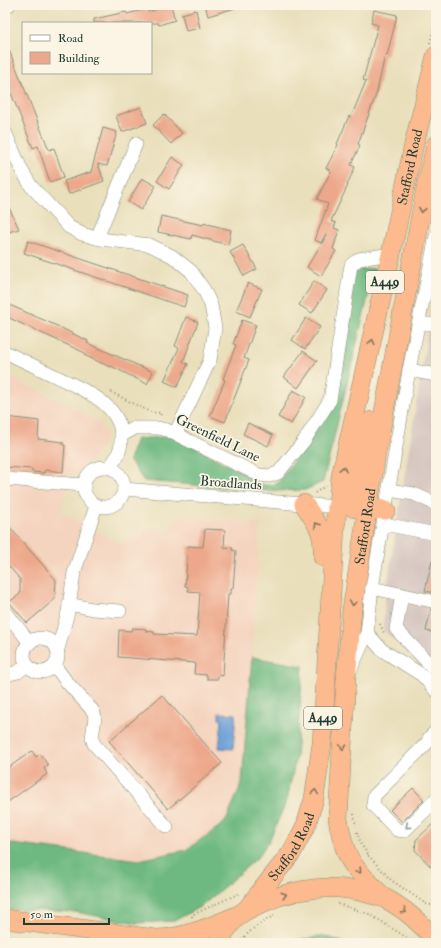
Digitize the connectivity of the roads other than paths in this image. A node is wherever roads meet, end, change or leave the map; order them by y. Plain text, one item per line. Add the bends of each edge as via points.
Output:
1 (9, 5) edge
2 (5, 7) edge
3 (436, 56) edge
4 (5, 132) edge
5 (136, 144) dead end
6 (436, 145) edge
7 (436, 236) edge
8 (97, 238) junction
9 (391, 254) junction
10 (430, 294) edge
11 (418, 324) junction
12 (436, 324) edge
13 (5, 352) edge
14 (401, 367) junction
15 (436, 375) edge
16 (175, 434) junction
17 (122, 435) junction
18 (110, 467) junction
19 (5, 479) edge
20 (83, 485) junction
21 (124, 490) junction
22 (389, 490) junction
23 (304, 504) junction
24 (436, 504) edge
25 (96, 506) junction
26 (337, 507) junction
27 (367, 509) junction
28 (385, 517) junction
29 (436, 534) edge
30 (372, 588) junction
31 (402, 595) junction
32 (436, 602) edge
33 (69, 604) junction
34 (120, 610) dead end
35 (5, 611) edge
36 (63, 626) junction
37 (367, 633) junction
38 (36, 640) junction
39 (328, 646) junction
40 (58, 649) junction
41 (27, 665) junction
42 (55, 666) junction
43 (436, 671) edge
44 (5, 675) edge
45 (346, 678) junction
46 (436, 691) edge
47 (434, 740) edge
48 (436, 800) edge
49 (167, 827) dead end
50 (384, 898) junction
51 (243, 906) junction
52 (5, 919) edge
53 (430, 929) edge
54 (436, 941) edge
55 (218, 943) edge

1 - 2 street
3 - 9 highway, Stafford Road / A449
4 - 8 street via 22,171 35,191 69,227
5 - 8 street
6 -> 14 highway, Stafford Road / A449 via 426,188
7 - 10 street
8 - 16 street via 150,246 172,256 192,271 210,305 215,328 210,360
9 - 16 street, Greenfield Lane via 359,259 351,265 330,400 304,441 278,473 269,476 259,475
26 -> 9 highway, Stafford Road / A449 via 347,447
10 - 11 street
11 - 12 street
11 - 14 street
13 - 17 street via 95,396 116,418
14 - 15 street
14 - 22 street
14 - 26 highway via 375,403 356,487 348,501
14 - 27 highway, Stafford Road / A449
16 - 17 street, Greenfield Lane via 158,428 135,428
17 - 18 street via 116,460
18 - 20 street via 103,466 92,470
18 - 21 street via 119,473
19 - 20 street
20 - 25 street via 86,498
21 - 23 street, Broadlands
21 - 25 street via 114,504
22 - 24 street via 414,494
22 - 28 street
23 - 26 street, Broadlands
39 -> 23 highway via 322,580 324,542 321,530
25 - 33 street via 74,573
26 - 27 highway
26 - 39 highway, Stafford Road / A449
27 - 28 highway
27 - 39 highway via 355,521 340,602
27 -> 45 highway, Stafford Road / A449 via 352,610
28 - 29 street
28 - 30 street
30 - 31 street
30 - 37 street
31 - 32 street
31 - 43 street via 396,629
33 - 34 street via 94,609
33 - 36 street
35 - 38 street
36 - 38 street
36 - 40 street
37 - 45 street
37 - 46 street via 382,650 422,675
38 - 40 street via 47,639
38 - 41 street via 25,650 24,658
51 -> 39 highway, Stafford Road / A449 via 292,852 306,825 314,799 322,742
40 - 42 street via 58,661
41 - 42 street via 41,672 47,672
41 - 44 street via 18,672
42 - 49 street via 93,710 94,744
45 -> 50 highway, Stafford Road / A449 via 338,819 340,832 354,865
48 -> 47 street via 404,831 397,830 373,805 374,796
51 -> 50 highway via 311,889 338,888
50 -> 53 highway
51 - 52 highway via 197,932 156,939
51 - 55 highway, Stafford Road
53 - 54 highway

